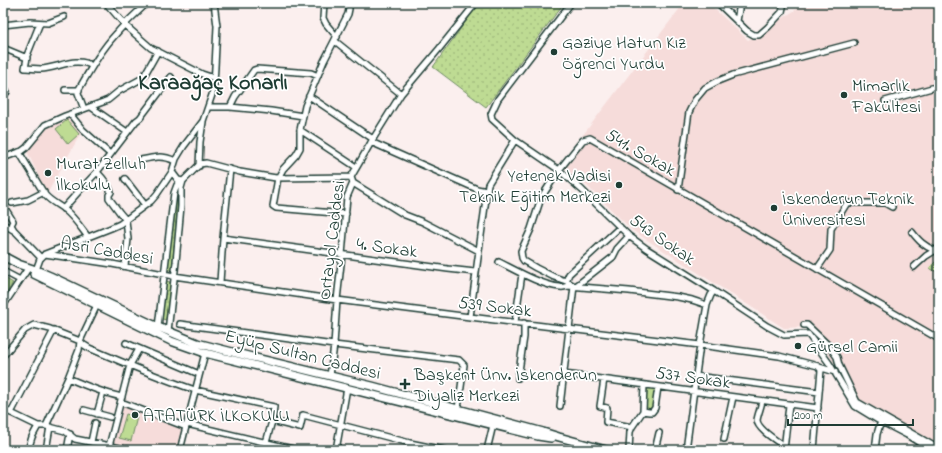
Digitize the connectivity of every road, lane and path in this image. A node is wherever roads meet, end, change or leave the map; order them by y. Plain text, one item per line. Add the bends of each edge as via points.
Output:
1 (106, 3) edge
2 (147, 3) edge
3 (214, 3) edge
4 (324, 3) edge
5 (349, 3) edge
6 (476, 3) edge
7 (571, 3) edge
8 (718, 3) edge
9 (740, 3) edge
10 (784, 3) edge
11 (64, 17) dead end
12 (737, 21) junction
13 (40, 23) junction
14 (124, 24) junction
15 (3, 25) edge
16 (336, 39) junction
17 (854, 42) dead end
18 (3, 48) edge
19 (158, 51) junction
20 (26, 58) junction
21 (92, 66) junction
22 (170, 76) dead end
23 (318, 76) junction
24 (214, 78) junction
25 (939, 86) edge
26 (65, 90) dead end
27 (79, 90) junction
28 (401, 94) junction
29 (309, 96) junction
30 (885, 101) dead end
31 (91, 106) junction
32 (230, 106) junction
33 (208, 107) junction
34 (84, 109) junction
35 (70, 114) junction
36 (303, 116) junction
37 (203, 121) junction
38 (300, 130) junction
39 (127, 132) junction
40 (515, 140) junction
41 (372, 141) junction
42 (19, 152) junction
43 (110, 154) junction
44 (3, 158) edge
45 (141, 160) dead end
46 (175, 161) junction
47 (199, 166) junction
48 (356, 167) junction
49 (230, 169) junction
50 (559, 170) junction
51 (97, 172) junction
52 (172, 172) junction
53 (351, 177) junction
54 (278, 178) junction
55 (125, 179) dead end
56 (182, 181) junction
57 (353, 183) junction
58 (678, 190) junction
59 (487, 191) junction
60 (44, 192) junction
61 (12, 203) dead end
62 (3, 205) edge
63 (145, 205) junction
64 (892, 207) dead end
65 (63, 209) junction
66 (346, 214) junction
67 (126, 220) junction
68 (3, 224) edge
69 (620, 227) junction
70 (15, 231) junction
71 (912, 232) dead end
72 (629, 236) junction
73 (88, 237) junction
74 (223, 238) junction
75 (937, 249) edge
76 (478, 251) junction
77 (45, 254) junction
78 (342, 255) junction
79 (3, 256) edge
80 (41, 258) junction
81 (499, 262) dead end
82 (18, 264) junction
83 (125, 266) junction
84 (914, 267) dead end
85 (817, 269) junction
86 (27, 270) junction
87 (36, 270) junction
88 (3, 271) edge
89 (476, 272) junction
90 (164, 274) junction
91 (522, 274) junction
92 (174, 276) junction
93 (20, 280) junction
94 (566, 281) junction
95 (220, 282) junction
96 (575, 286) junction
97 (714, 291) junction
98 (337, 300) junction
99 (707, 304) junction
100 (97, 305) junction
101 (3, 306) edge
102 (470, 317) junction
103 (515, 322) junction
104 (524, 323) junction
105 (180, 324) dead end
106 (804, 325) dead end
107 (158, 327) junction
108 (570, 329) junction
109 (54, 330) junction
110 (168, 331) junction
111 (939, 339) edge
112 (80, 341) junction
113 (126, 343) dead end
114 (334, 345) junction
115 (700, 345) junction
116 (139, 349) junction
117 (204, 353) junction
118 (3, 356) edge
119 (130, 365) junction
120 (820, 369) junction
121 (835, 372) junction
122 (199, 374) junction
123 (564, 374) junction
124 (330, 376) junction
125 (696, 376) junction
126 (68, 378) junction
127 (518, 378) dead end
128 (604, 379) junction
129 (644, 385) junction
130 (658, 387) junction
131 (347, 388) junction
132 (195, 390) junction
133 (103, 392) junction
134 (694, 392) junction
135 (819, 392) junction
136 (733, 397) junction
137 (121, 400) junction
138 (762, 401) junction
139 (789, 405) junction
140 (560, 406) dead end
141 (818, 408) junction
142 (3, 409) edge
143 (458, 409) junction
144 (84, 410) dead end
145 (643, 411) junction
146 (11, 413) junction
147 (97, 414) junction
148 (110, 417) dead end
149 (272, 421) junction
150 (881, 421) junction
151 (95, 423) dead end
152 (341, 425) junction
153 (493, 425) junction
154 (38, 426) junction
155 (48, 426) junction
156 (187, 426) junction
157 (632, 427) junction
158 (659, 433) dead end
159 (70, 434) junction
160 (559, 438) junction
161 (724, 439) dead end
162 (91, 442) junction
163 (266, 443) junction
164 (108, 448) edge
165 (784, 448) edge
166 (939, 449) edge
167 (28, 450) edge
168 (46, 450) edge
169 (67, 450) edge
170 (130, 450) edge
171 (180, 450) edge
172 (264, 450) edge
173 (297, 450) edge
174 (336, 450) edge
175 (444, 450) edge
176 (487, 450) edge
177 (606, 450) edge
178 (629, 450) edge
179 (655, 450) edge
180 (686, 450) edge
181 (814, 450) edge
182 (875, 450) edge
183 (931, 450) edge

1 - 14 street
2 - 14 street
3 - 24 street via 217,26
4 - 16 street via 323,18
5 - 16 street via 348,14
6 - 28 street, Ortayol Caddesi
7 - 40 street, 543 Sokak via 492,109 492,119
8 - 12 street
9 - 12 street
10 - 12 street via 782,12 759,35 747,31
11 - 13 street
13 - 15 street
13 - 20 street
14 - 19 street via 143,42
14 - 21 street
16 - 23 street
16 - 28 street
17 - 58 street via 733,75 705,88 689,112
18 - 20 street
19 - 24 street
19 - 31 street via 141,78 108,100
20 - 21 street via 25,68 55,67 70,62 87,63
21 - 27 street
22 - 39 street via 145,112
23 - 29 street
23 - 32 street via 311,73 257,68
24 - 33 street
25 - 30 street
26 - 27 street
27 - 34 street
28 - 41 street, Ortayol Caddesi
29 - 36 street
29 - 41 street
31 - 34 street
31 - 39 street
32 - 33 street
32 - 36 street
33 - 37 street
34 - 35 street
35 - 42 street via 45,125 26,148
35 - 43 street via 83,130
36 - 38 street
37 - 46 street
37 - 47 street
38 - 48 street
38 - 54 street via 299,152
39 - 43 street
40 - 50 street, 543 Sokak
40 - 59 street via 488,184
41 - 48 street, Ortayol Caddesi
41 - 59 street via 477,189
42 - 44 street
42 - 60 street
43 - 51 street
45 - 46 street via 160,157
46 - 52 street
47 - 49 street via 206,163
47 - 56 street
48 - 53 street, Ortayol Caddesi
49 - 54 street
49 - 74 street
50 - 58 street, 541. Sokak via 584,140 590,138
50 - 69 street, 543 Sokak
50 - 94 street, 541. Sokak via 541,198 532,229 521,251 524,261
51 - 65 street
51 - 67 street via 109,187 109,198
52 - 56 street
52 - 63 street via 157,194
53 - 54 street
53 - 57 street, Ortayol Caddesi
54 - 66 street via 273,202 276,208
55 - 63 street
56 - 90 street via 174,193
56 - 92 street
57 - 66 street, Ortayol Caddesi via 347,196
57 - 76 street via 405,214
58 - 85 street, 541. Sokak
59 - 76 street
60 - 61 street via 28,200
60 - 65 street
62 - 70 street via 13,220 11,225
63 - 67 street
64 - 85 street via 885,203 847,203 831,229 830,250
65 - 73 street
66 - 78 street, Ortayol Caddesi
67 - 73 street
67 - 83 street via 128,239
68 - 70 street
69 - 72 street, 543 Sokak
69 - 94 street via 569,274
70 - 80 street
71 - 75 street via 921,243
72 - 96 street via 613,257
72 - 97 street, 543 Sokak
73 - 77 street
74 - 78 street, 4. Sokak
74 - 95 street
75 - 84 street
76 - 89 street
77 - 80 street
77 - 83 street, Asri Caddesi
78 - 89 street, 4. Sokak
78 - 98 street, Ortayol Caddesi
79 - 82 main road, Eyüp Sultan Caddesi
80 - 87 street
81 - 91 street
82 - 86 main road
82 - 87 main road, Eyüp Sultan Caddesi
83 - 90 street, Asri Caddesi
85 - 111 street, 541. Sokak
86 - 93 street
86 - 100 main road
87 - 107 main road, Eyüp Sultan Caddesi
88 - 93 street
89 - 102 street
90 - 92 street, 539 Sokak
90 - 107 street
91 - 96 street via 561,288
91 - 103 street
92 - 95 street, 539 Sokak
92 - 110 street
93 - 101 street
94 - 96 street, 541. Sokak
95 - 98 street, 539 Sokak
96 - 99 street via 678,297
96 - 108 street
97 - 99 street
97 - 121 street, 543 Sokak via 784,335 808,334
98 - 102 street, 539 Sokak
98 - 114 street, Ortayol Caddesi
99 - 115 street
100 - 112 street
100 - 117 main road
102 - 103 street, 539 Sokak
103 - 104 street, 539 Sokak
104 - 108 street, 539 Sokak
104 - 127 street
105 - 114 street
106 - 166 street via 829,346 837,357 838,365 857,402
107 - 110 main road, Eyüp Sultan Caddesi
108 - 115 street, 539 Sokak
108 - 123 street
109 - 112 street
109 - 118 street via 34,325 25,330
109 - 146 street
110 - 124 main road, Eyüp Sultan Caddesi via 197,343
112 - 119 street
112 - 126 street
113 - 116 street
114 - 124 street, Ortayol Caddesi
114 - 143 street via 461,361 464,365
115 - 120 street, 539 Sokak via 779,356 818,366
115 - 125 street
116 - 119 street
116 - 122 street
117 - 122 street
117 - 131 main road
119 - 132 street
119 - 137 street
120 - 121 street, 539 Sokak
120 - 135 street
121 - 150 street, 543 Sokak via 855,406
122 - 132 street
123 - 128 street, 537 Sokak
123 - 140 street
124 - 143 main road, Eyüp Sultan Caddesi
125 - 134 street
125 - 135 street
126 - 133 street
126 - 155 street
128 - 129 street, 537 Sokak
128 - 157 street via 600,406 607,408 606,422
129 - 130 street, 537 Sokak
129 - 145 street
130 - 134 street, 537 Sokak
130 - 145 street via 655,408 652,412
131 - 152 street
131 - 153 main road
132 - 149 street via 274,408
132 - 156 street
133 - 137 street
133 - 147 street
134 - 136 street, 537 Sokak
134 - 180 street
135 - 141 street
136 - 138 street, 537 Sokak
136 - 161 street
137 - 156 street
137 - 164 street
138 - 139 street, 537 Sokak
138 - 165 street via 758,424
139 - 141 street, 537 Sokak
139 - 165 street
141 - 181 street
142 - 146 street
143 - 160 main road, Eyüp Sultan Caddesi
144 - 147 street
145 - 157 street
146 - 154 street
147 - 148 street
149 - 152 street via 300,428 303,415
149 - 163 street
150 - 182 street
150 - 183 street, 543 Sokak
151 - 162 street
152 - 174 street
152 - 175 street
153 - 160 main road via 548,438
153 - 176 street
154 - 155 street
154 - 167 street
155 - 159 street
155 - 168 street
156 - 163 street
156 - 171 street
157 - 178 street
158 - 179 street
159 - 162 street via 75,439
159 - 169 street
160 - 177 main road, Eyüp Sultan Caddesi
162 - 164 street
163 - 172 street
163 - 173 street
164 - 170 street

